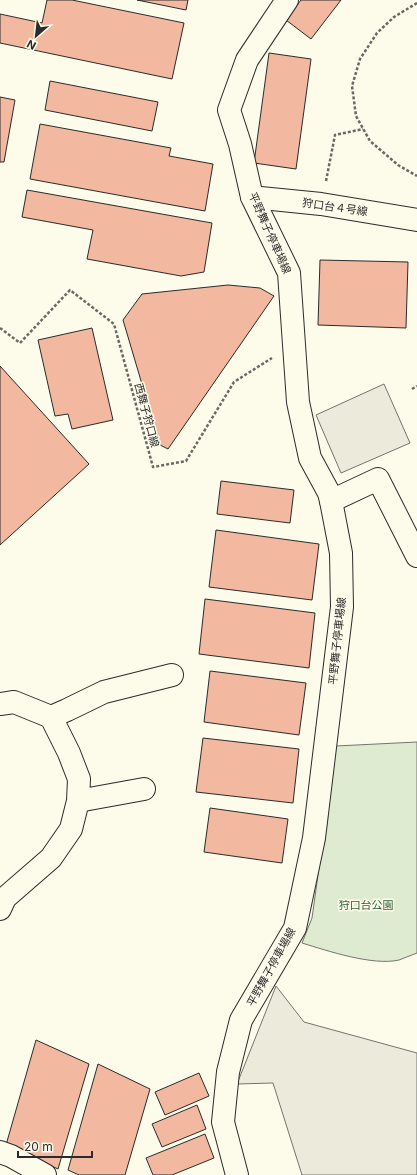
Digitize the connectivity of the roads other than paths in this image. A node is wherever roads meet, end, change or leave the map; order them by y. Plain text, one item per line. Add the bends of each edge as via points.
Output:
1 (287, 0) edge
2 (252, 197) junction
3 (417, 220) edge
4 (331, 502) junction
5 (417, 556) edge
6 (172, 675) dead end
7 (0, 704) edge
8 (51, 717) junction
9 (144, 789) dead end
10 (78, 800) junction
11 (0, 909) edge
12 (0, 1152) edge
13 (45, 1175) edge
14 (237, 1175) edge

1 - 2 main road, 平野舞子停車場線 via 247,60 229,110
2 - 3 main road, 狩口台４号線 via 321,204
2 - 4 main road, 平野舞子停車場線 via 289,273 298,402 310,458
4 - 5 main road via 378,479
4 - 14 main road, 平野舞子停車場線 via 341,554 342,607 314,838 295,928 241,1020 228,1072 223,1122
6 - 8 main road via 104,692
7 - 8 main road via 14,702
8 - 10 main road via 79,779
9 - 10 main road
10 - 11 main road via 71,829 51,858 5,898
12 - 13 main road

